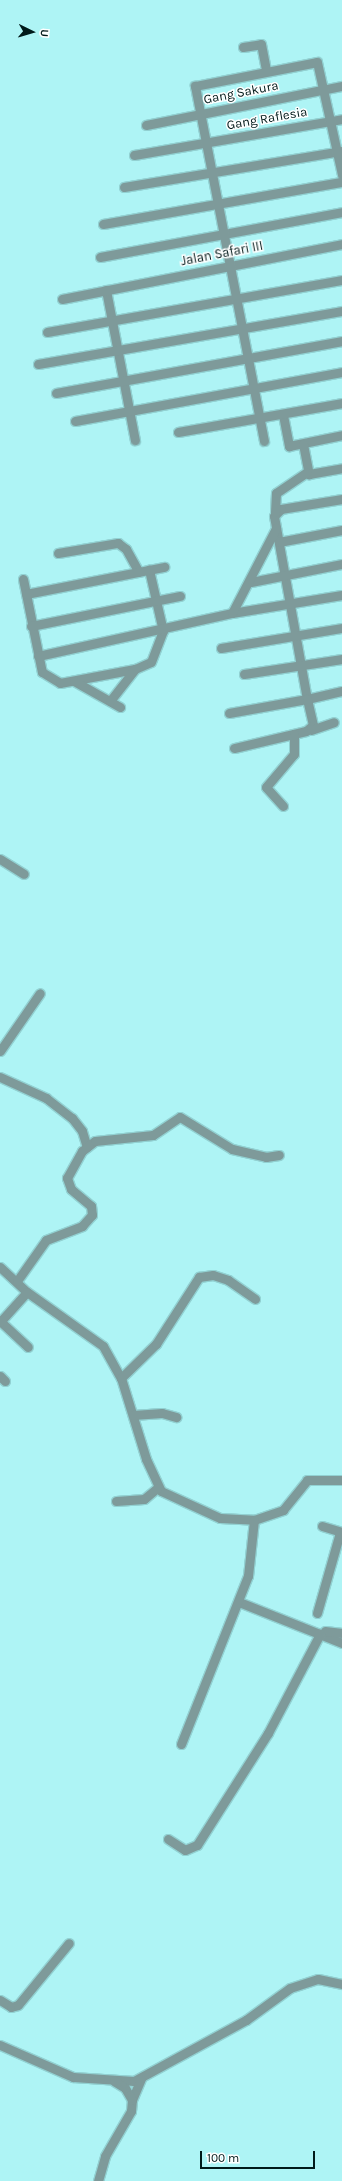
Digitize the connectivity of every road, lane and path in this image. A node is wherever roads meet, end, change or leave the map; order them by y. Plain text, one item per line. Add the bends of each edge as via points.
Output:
1 (243, 47) dead end
2 (266, 70) junction
3 (342, 86) edge
4 (326, 89) junction
5 (200, 114) junction
6 (342, 119) edge
7 (332, 121) junction
8 (146, 125) dead end
9 (206, 142) junction
10 (340, 151) edge
11 (134, 155) dead end
12 (211, 173) junction
13 (342, 175) edge
14 (342, 182) edge
15 (124, 187) dead end
16 (217, 205) junction
17 (342, 212) edge
18 (103, 224) dead end
19 (222, 234) junction
20 (342, 244) edge
21 (100, 257) dead end
22 (228, 266) junction
23 (342, 280) edge
24 (106, 290) junction
25 (62, 299) dead end
26 (235, 299) junction
27 (342, 311) edge
28 (112, 318) junction
29 (241, 329) junction
30 (46, 332) dead end
31 (342, 341) edge
32 (117, 349) junction
33 (247, 358) junction
34 (38, 364) dead end
35 (342, 372) edge
36 (124, 381) junction
37 (253, 388) junction
38 (56, 393) dead end
39 (342, 403) edge
40 (129, 411) junction
41 (283, 415) junction
42 (259, 418) junction
43 (75, 421) dead end
44 (178, 432) dead end
45 (342, 436) edge
46 (135, 440) dead end
47 (264, 441) dead end
48 (303, 444) junction
49 (342, 468) edge
50 (307, 472) junction
51 (342, 499) edge
52 (275, 512) junction
53 (276, 528) junction
54 (342, 530) edge
55 (279, 542) junction
56 (58, 553) dead end
57 (342, 564) edge
58 (164, 567) dead end
59 (149, 570) junction
60 (139, 572) junction
61 (285, 575) junction
62 (23, 579) dead end
63 (251, 582) junction
64 (26, 594) junction
65 (342, 595) edge
66 (180, 596) dead end
67 (157, 600) junction
68 (291, 605) junction
69 (232, 613) junction
70 (31, 626) junction
71 (342, 628) edge
72 (163, 631) junction
73 (296, 637) junction
74 (220, 648) dead end
75 (38, 656) junction
76 (342, 659) edge
77 (301, 666) junction
78 (135, 669) junction
79 (244, 674) dead end
80 (74, 681) junction
81 (342, 691) edge
82 (307, 699) junction
83 (110, 701) junction
84 (120, 707) dead end
85 (229, 713) dead end
86 (334, 722) dead end
87 (311, 730) junction
88 (294, 734) junction
89 (234, 748) dead end
90 (283, 806) dead end
91 (0, 859) edge
92 (24, 874) dead end
93 (40, 993) dead end
94 (0, 1051) edge
95 (0, 1077) edge
96 (87, 1147) junction
97 (279, 1155) dead end
98 (0, 1268) edge
99 (17, 1281) junction
100 (27, 1292) junction
101 (255, 1299) dead end
102 (0, 1322) edge
103 (28, 1347) dead end
104 (121, 1378) junction
105 (133, 1415) junction
106 (176, 1418) dead end
107 (342, 1480) edge
108 (157, 1488) junction
109 (116, 1501) dead end
110 (254, 1520) junction
111 (322, 1526) dead end
112 (341, 1532) edge
113 (239, 1602) junction
114 (317, 1612) dead end
115 (321, 1632) junction
116 (342, 1633) edge
117 (342, 1643) edge
118 (181, 1744) dead end
119 (168, 1839) dead end
120 (69, 1943) dead end
121 (342, 1984) edge
122 (0, 2000) edge
123 (0, 2045) edge
124 (108, 2078) junction
125 (141, 2079) junction
126 (132, 2100) junction
127 (98, 2181) edge

1 - 2 street via 261,44
2 - 4 street via 317,62
2 - 5 street via 195,86
3 - 4 street, Gang Sakura
4 - 5 street, Gang Sakura
4 - 7 street
5 - 8 street, Gang Sakura
5 - 9 street
6 - 7 street, Gang Raflesia
7 - 9 street, Gang Raflesia
7 - 10 street
9 - 11 street, Gang Raflesia
9 - 12 street
10 - 12 street
10 - 13 street
12 - 15 street
12 - 16 street
14 - 16 street
16 - 18 street
16 - 19 street
17 - 19 street
19 - 21 street
19 - 22 street
20 - 22 street, Jalan Safari III
22 - 24 street, Jalan Safari III
22 - 26 street
23 - 26 street
24 - 25 street, Jalan Safari III
24 - 28 street
26 - 28 street
26 - 29 street
27 - 29 street
28 - 30 street
28 - 32 street
29 - 32 street
29 - 33 street
31 - 33 street
32 - 34 street
32 - 36 street
33 - 36 street
33 - 37 street
35 - 37 street
36 - 38 street
36 - 40 street
37 - 40 street
37 - 42 street
39 - 41 street
40 - 43 street
40 - 46 street
41 - 42 street
41 - 48 street via 289,446
42 - 44 street
42 - 47 street
45 - 48 street
48 - 50 street
49 - 50 street
50 - 52 street via 276,493
51 - 52 street
52 - 53 street
53 - 55 street
53 - 63 street
54 - 55 street
55 - 61 street
56 - 60 street via 118,542 126,549
57 - 61 street
58 - 59 street
59 - 60 street
59 - 67 street
60 - 64 street
61 - 63 street
61 - 68 street
62 - 64 street
63 - 69 street
64 - 70 street
65 - 68 street
66 - 67 street
67 - 70 street
67 - 72 street
68 - 69 street
68 - 73 street
69 - 72 street
70 - 75 street
71 - 73 street
72 - 75 street
72 - 78 street via 151,662
73 - 74 street
73 - 77 street
75 - 80 street via 44,676 60,683
76 - 77 street
77 - 79 street
77 - 82 street
78 - 80 street
78 - 83 street
80 - 83 street
81 - 82 street
82 - 85 street
82 - 87 street via 313,726
83 - 84 street
86 - 87 street
87 - 88 street
88 - 89 street
88 - 90 street via 294,754 266,787
91 - 92 street
93 - 94 street
95 - 96 street via 46,1098 72,1118 82,1131
96 - 97 street via 100,1140 153,1135 180,1117 240,1152 266,1157
96 - 99 street via 71,1166 67,1178 71,1188 91,1206 92,1215 82,1226 46,1240
98 - 99 street
99 - 100 street
100 - 102 street
100 - 104 street via 96,1340
101 - 104 street via 228,1280 213,1275 199,1277 156,1344
102 - 103 street
104 - 105 street
105 - 106 street via 162,1413
105 - 108 street
107 - 110 street via 307,1480 287,1508
108 - 109 street via 144,1499
108 - 110 street via 220,1518
110 - 113 street via 252,1560
111 - 112 street
112 - 114 street
113 - 115 street
113 - 118 street
115 - 116 street
115 - 117 street
115 - 119 street via 268,1733 197,1845 185,1850
120 - 122 street via 18,2005 11,2007
121 - 125 street via 318,1979 290,1988 246,2020
123 - 124 street via 73,2077
124 - 125 street via 130,2082
124 - 126 street via 123,2085
125 - 126 street
126 - 127 street via 130,2116 105,2156

